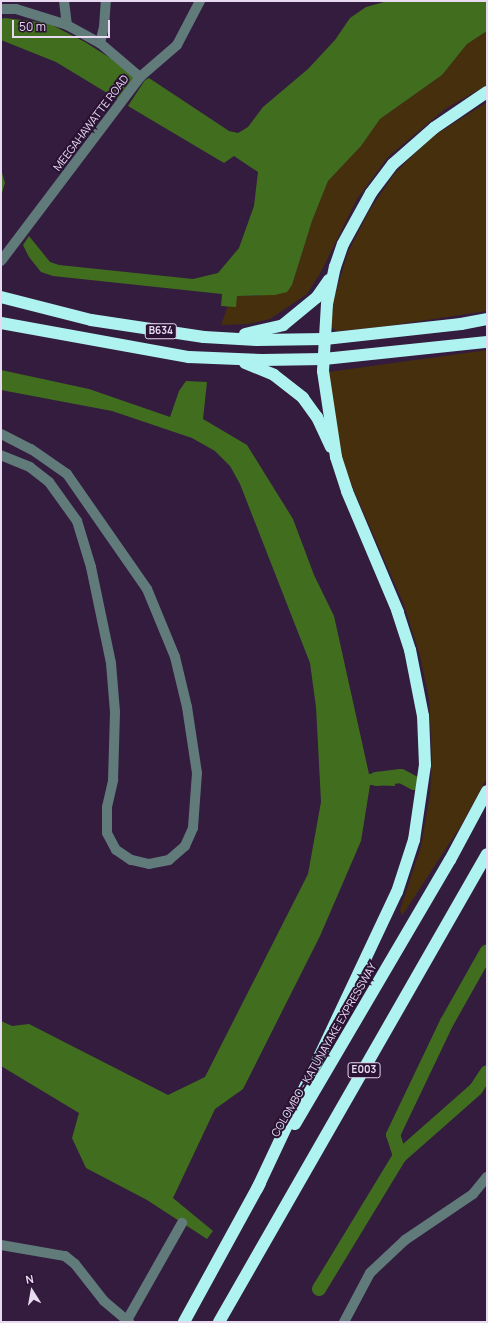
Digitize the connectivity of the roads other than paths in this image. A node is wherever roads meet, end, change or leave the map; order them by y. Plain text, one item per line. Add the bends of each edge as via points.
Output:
1 (64, 1) edge
2 (106, 1) edge
3 (200, 1) edge
4 (16, 5) edge
5 (1, 9) edge
6 (68, 25) junction
7 (100, 43) junction
8 (140, 77) junction
9 (487, 92) edge
10 (1, 261) edge
11 (334, 267) junction
12 (1, 297) edge
13 (487, 319) edge
14 (1, 323) edge
15 (220, 338) junction
16 (325, 339) junction
17 (487, 342) edge
18 (232, 359) junction
19 (324, 359) junction
20 (1, 434) edge
21 (1, 455) edge
22 (336, 457) junction
23 (487, 791) edge
24 (487, 854) edge
25 (487, 1177) edge
26 (257, 1189) junction
27 (182, 1223) dead end
28 (1, 1245) edge
29 (127, 1321) edge
30 (184, 1322) edge
31 (220, 1322) edge
32 (344, 1322) edge

1 - 6 street
2 - 7 street
3 - 8 street, MEEGAHAWATTE ROAD via 177,45
4 - 5 street
4 - 6 street
6 - 7 street
7 - 8 street
8 - 10 street, MEEGAHAWATTE ROAD
9 - 11 highway via 434,128 393,164 371,193 343,244
11 - 15 highway via 318,297 283,325
11 - 16 highway via 327,304
12 - 15 highway, B634 via 91,320
13 - 16 highway, B634
14 - 18 highway, B634 via 182,356
15 - 16 highway, B634
16 - 19 highway
17 - 19 highway, B634
18 - 19 highway, B634
18 - 22 highway via 274,375 303,398 316,417
19 - 22 highway
20 - 21 street via 32,449 67,474 147,589 172,651 187,707 197,773 193,828 185,846 169,860 149,864 131,860 116,850 107,833 107,807 113,780 115,712 111,663 91,567 77,521 50,482 30,467
22 - 26 highway via 347,491 398,612 410,650 419,689 425,765 419,817 397,892
23 - 26 highway, COLOMBO - KATUNAYAKE EXPRESSWAY / E003 via 450,860
24 - 31 highway, E003
25 - 32 street via 473,1194 405,1240 370,1273
26 - 30 highway, COLOMBO - KATUNAYAKE EXPRESSWAY / E003
27 - 29 street
28 - 29 street via 65,1256 76,1264 104,1300

